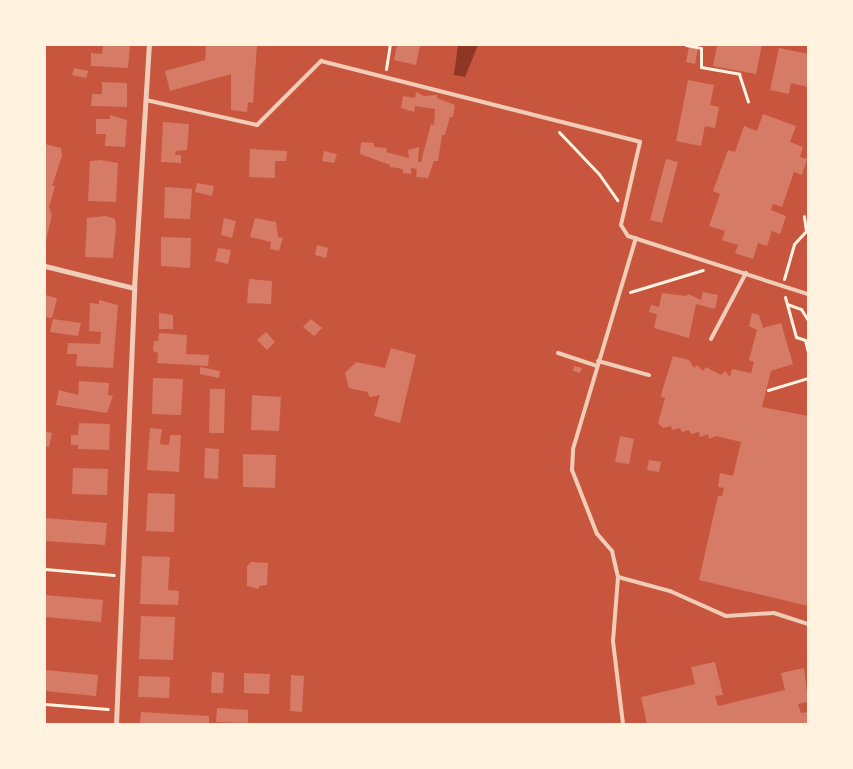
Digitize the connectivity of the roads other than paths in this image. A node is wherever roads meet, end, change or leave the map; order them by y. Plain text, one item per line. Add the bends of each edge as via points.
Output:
1 (149, 45) edge
2 (146, 100) junction
3 (636, 238) junction
4 (45, 266) edge
5 (746, 273) junction
6 (134, 288) junction
7 (808, 294) edge
8 (711, 339) dead end
9 (558, 354) dead end
10 (598, 363) junction
11 (649, 375) dead end
12 (618, 578) junction
13 (808, 624) edge
14 (116, 724) edge
15 (623, 724) edge

1 - 2 street
2 - 3 lane via 257,125 322,61 385,74 640,142 621,225 628,236
2 - 6 street
3 - 5 lane
3 - 10 lane
4 - 6 street
5 - 7 lane
5 - 8 lane
6 - 14 street
9 - 10 lane
10 - 11 lane
10 - 12 lane via 573,449 572,470 597,534 612,551
12 - 13 lane via 670,591 726,616 774,613
12 - 15 lane via 613,641

